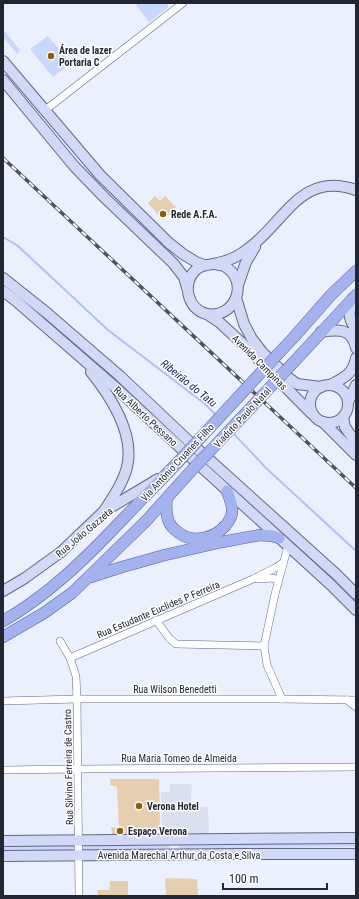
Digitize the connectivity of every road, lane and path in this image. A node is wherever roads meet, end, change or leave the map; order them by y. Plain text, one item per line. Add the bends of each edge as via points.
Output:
1 (183, 3) edge
2 (3, 61) edge
3 (3, 80) edge
4 (44, 111) junction
5 (356, 190) edge
6 (260, 240) junction
7 (215, 264) junction
8 (204, 265) junction
9 (356, 271) edge
10 (3, 278) edge
11 (238, 285) junction
12 (187, 288) junction
13 (3, 291) edge
14 (355, 296) edge
15 (236, 298) junction
16 (207, 314) junction
17 (356, 329) edge
18 (321, 332) junction
19 (356, 348) edge
20 (79, 356) junction
21 (356, 358) edge
22 (356, 385) edge
23 (325, 386) junction
24 (348, 402) junction
25 (312, 413) junction
26 (343, 417) junction
27 (323, 422) junction
28 (356, 443) edge
29 (356, 455) edge
30 (192, 470) joint
31 (166, 474) junction
32 (227, 491) junction
33 (167, 498) junction
34 (104, 512) junction
35 (279, 538) junction
36 (288, 546) junction
37 (283, 563) junction
38 (88, 578) junction
39 (253, 579) junction
40 (278, 581) junction
41 (3, 591) edge
42 (356, 594) edge
43 (356, 610) edge
44 (156, 620) junction
45 (3, 621) edge
46 (3, 637) edge
47 (60, 641) dead end
48 (264, 646) junction
49 (70, 658) junction
50 (282, 699) junction
51 (77, 700) junction
52 (347, 700) junction
53 (356, 700) edge
54 (3, 701) edge
55 (356, 707) edge
56 (356, 767) edge
57 (78, 769) junction
58 (3, 770) edge
59 (356, 838) edge
60 (78, 840) junction
61 (3, 841) edge
62 (356, 854) edge
63 (79, 855) junction
64 (3, 856) edge
65 (79, 896) edge

1 - 4 street
2 - 4 main road
3 - 12 main road via 74,166 177,267 184,277
4 - 8 main road via 100,175 169,243
5 - 6 main road via 340,186 312,190 298,199
6 - 7 main road via 245,251
6 - 11 main road via 246,262
7 - 8 main road
7 - 11 main road via 230,271
8 - 12 main road via 192,274
9 - 31 main road, Via Antônio Cruanes Filho, bridge
10 - 42 main road, Rua Alberto Pessano via 120,376
11 - 15 main road
12 - 16 main road via 190,301
13 - 20 main road, Rua Alberto Pessano
14 - 17 main road via 349,310
14 - 18 main road
15 - 16 main road via 232,306 224,311
15 - 23 main road, Avenida Campinas via 244,324 262,352 297,384
16 - 25 main road, Avenida Campinas via 224,326
18 - 19 main road via 337,330 346,333
18 - 30 main road, Viaduto Paulo Natal, bridge
20 - 32 main road, Rua Alberto Pessano
20 - 34 main road via 106,393 128,438 127,467
21 - 23 main road via 355,365 344,378
22 - 24 main road
23 - 24 main road via 342,390
23 - 25 main road via 314,391 310,405
24 - 26 main road
25 - 27 main road
26 - 27 main road via 334,423
26 - 28 main road via 345,427
27 - 29 main road
30 - 33 main road, Via Antônio Cruanes Filho
31 - 34 main road, Rua João Gazzeta
31 - 45 main road, Via Antônio Cruanes Filho via 92,551 58,582
32 - 33 main road via 232,506 229,522 218,532 200,539 187,538 170,524
32 - 35 main road, Rua Alberto Pessano
33 - 38 main road, Via Antônio Cruanes Filho
34 - 41 main road, Rua João Gazzeta via 61,552
35 - 36 main road, Rua Alberto Pessano
35 - 38 main road via 260,535 222,542 165,555
36 - 37 street
36 - 43 main road, Rua Alberto Pessano
37 - 39 street, Rua Estudante Euclides P Ferreira
37 - 40 street
38 - 46 main road, Via Antônio Cruanes Filho via 44,613
39 - 40 street, Rua Estudante Euclides P Ferreira via 273,578
39 - 44 street, Rua Estudante Euclides P Ferreira
40 - 48 street
44 - 48 street via 176,644
44 - 49 street, Rua Estudante Euclides P Ferreira
47 - 49 street, Rua Silvino Ferreira de Castro
48 - 50 street via 267,665
49 - 51 street, Rua Silvino Ferreira de Castro via 76,676
50 - 51 street, Rua Wilson Benedetti
50 - 52 street, Rua Wilson Benedetti
51 - 54 street, Rua Wilson Benedetti
51 - 57 street, Rua Silvino Ferreira de Castro
52 - 53 street, Rua Wilson Benedetti
52 - 55 street
56 - 57 street, Rua Maria Tomeo de Almeida
57 - 58 street, Rua Maria Tomeo de Almeida
57 - 60 street, Rua Silvino Ferreira de Castro
59 - 60 main road, Avenida Marechal Arthur da Costa e Silva
60 - 61 main road, Avenida Marechal Arthur da Costa e Silva
60 - 63 street, Rua Silvino Ferreira de Castro
62 - 63 main road, Avenida Marechal Arthur da Costa e Silva
63 - 64 main road, Avenida Marechal Arthur da Costa e Silva
63 - 65 street, Rua Silvino Ferreira de Castro

